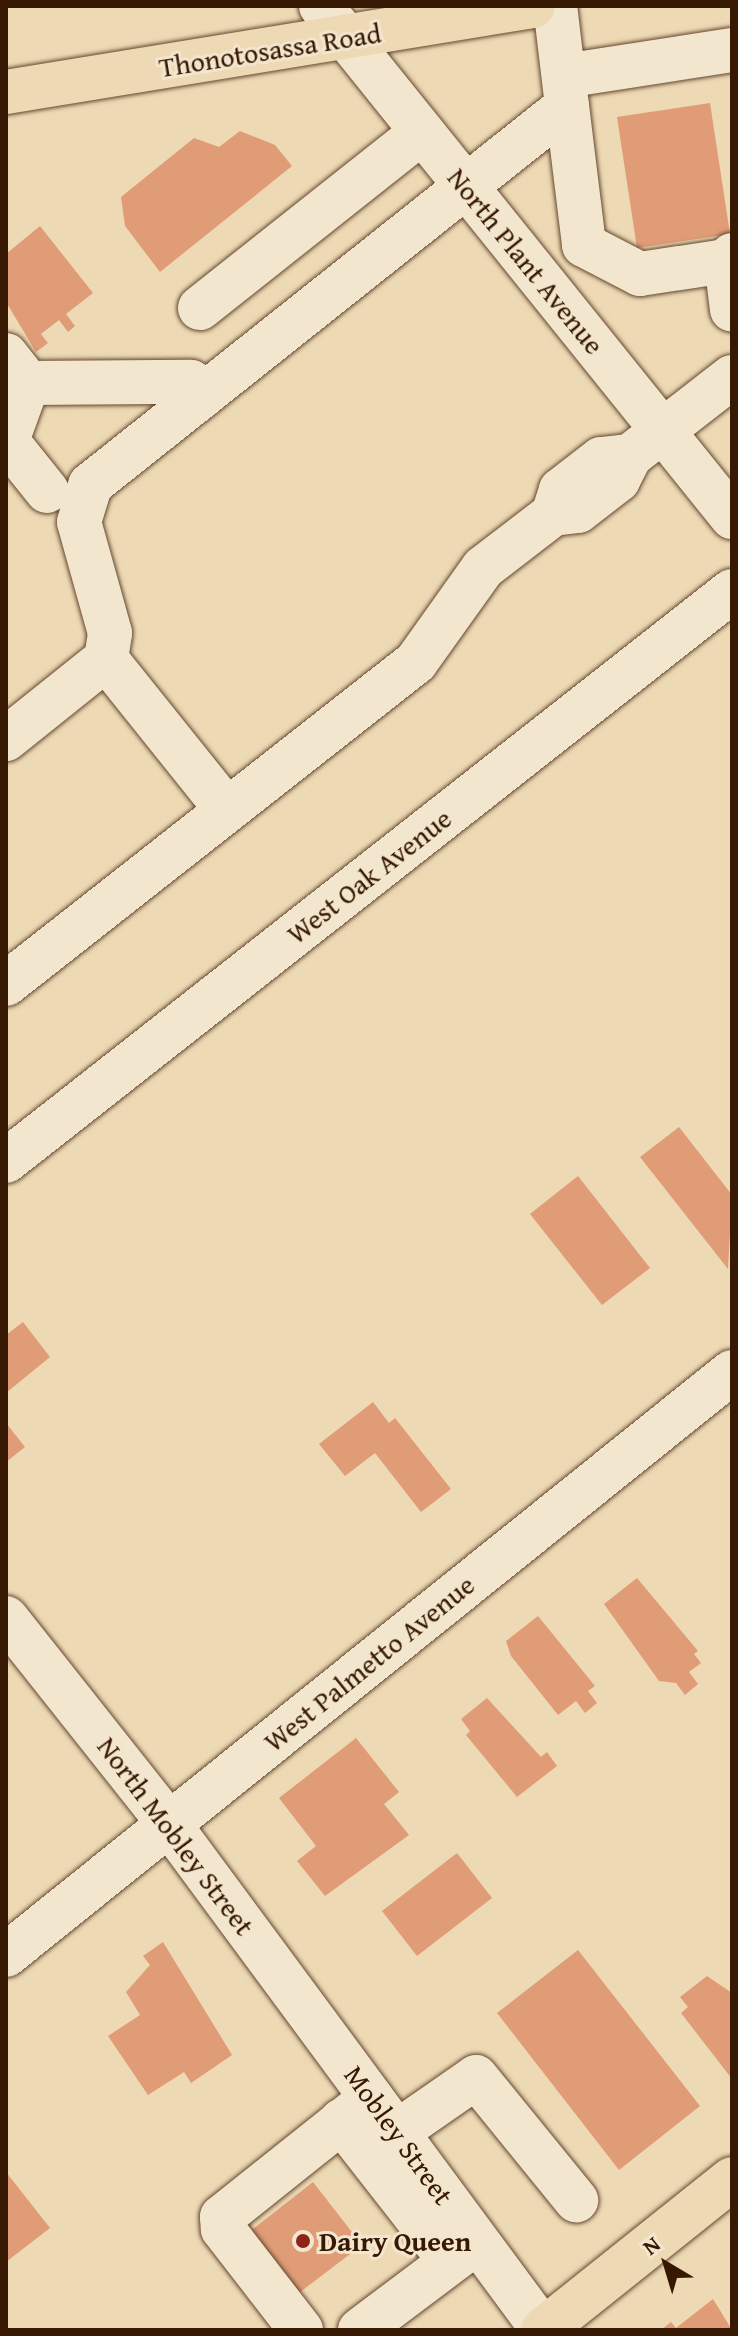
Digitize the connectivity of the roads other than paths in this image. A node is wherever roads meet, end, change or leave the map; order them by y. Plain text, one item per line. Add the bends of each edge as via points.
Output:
1 (533, 6) edge
2 (555, 6) edge
3 (334, 22) edge
4 (732, 50) edge
5 (565, 91) junction
6 (6, 92) edge
7 (422, 132) junction
8 (466, 188) junction
9 (729, 258) edge
10 (200, 308) dead end
11 (732, 310) edge
12 (17, 369) edge
13 (732, 377) edge
14 (203, 396) junction
15 (646, 444) junction
16 (47, 491) dead end
17 (732, 517) edge
18 (732, 591) edge
19 (106, 659) junction
20 (6, 739) edge
21 (227, 810) junction
22 (6, 984) edge
23 (6, 1161) edge
24 (732, 1372) edge
25 (6, 1618) edge
26 (169, 1824) junction
27 (6, 1955) edge
28 (341, 2057) joint
29 (356, 2109) junction
30 (397, 2132) junction
31 (732, 2179) edge
32 (576, 2200) dead end
33 (463, 2250) junction
34 (301, 2330) edge
35 (360, 2330) edge
36 (543, 2330) edge

1 - 3 main road, Thonotosassa Road
2 - 5 street
3 - 6 main road, Thonotosassa Road
3 - 7 street, North Plant Avenue
4 - 5 street
5 - 8 street
5 - 9 street via 584,245 640,274
7 - 8 street, North Plant Avenue
7 - 10 street
8 - 14 street
8 - 15 street, North Plant Avenue
9 - 11 street
12 - 14 street via 191,382
12 - 16 street via 7,441
13 - 15 street
14 - 19 street via 90,485 79,522 110,633
15 - 17 street, North Plant Avenue
15 - 21 street via 601,459 561,490 553,514 483,568 416,662
18 - 23 street, West Oak Avenue
19 - 20 street
19 - 21 street
21 - 22 street
24 - 26 street, West Palmetto Avenue
25 - 26 street, North Mobley Street
26 - 27 street, West Palmetto Avenue
26 - 28 street, North Mobley Street
28 - 29 street, Mobley Street
29 - 30 street, Mobley Street
29 - 33 street
29 - 34 street via 222,2217 223,2229
30 - 32 street via 476,2077
30 - 33 street, Mobley Street
31 - 36 main road
33 - 35 street
33 - 36 street, Mobley Street

